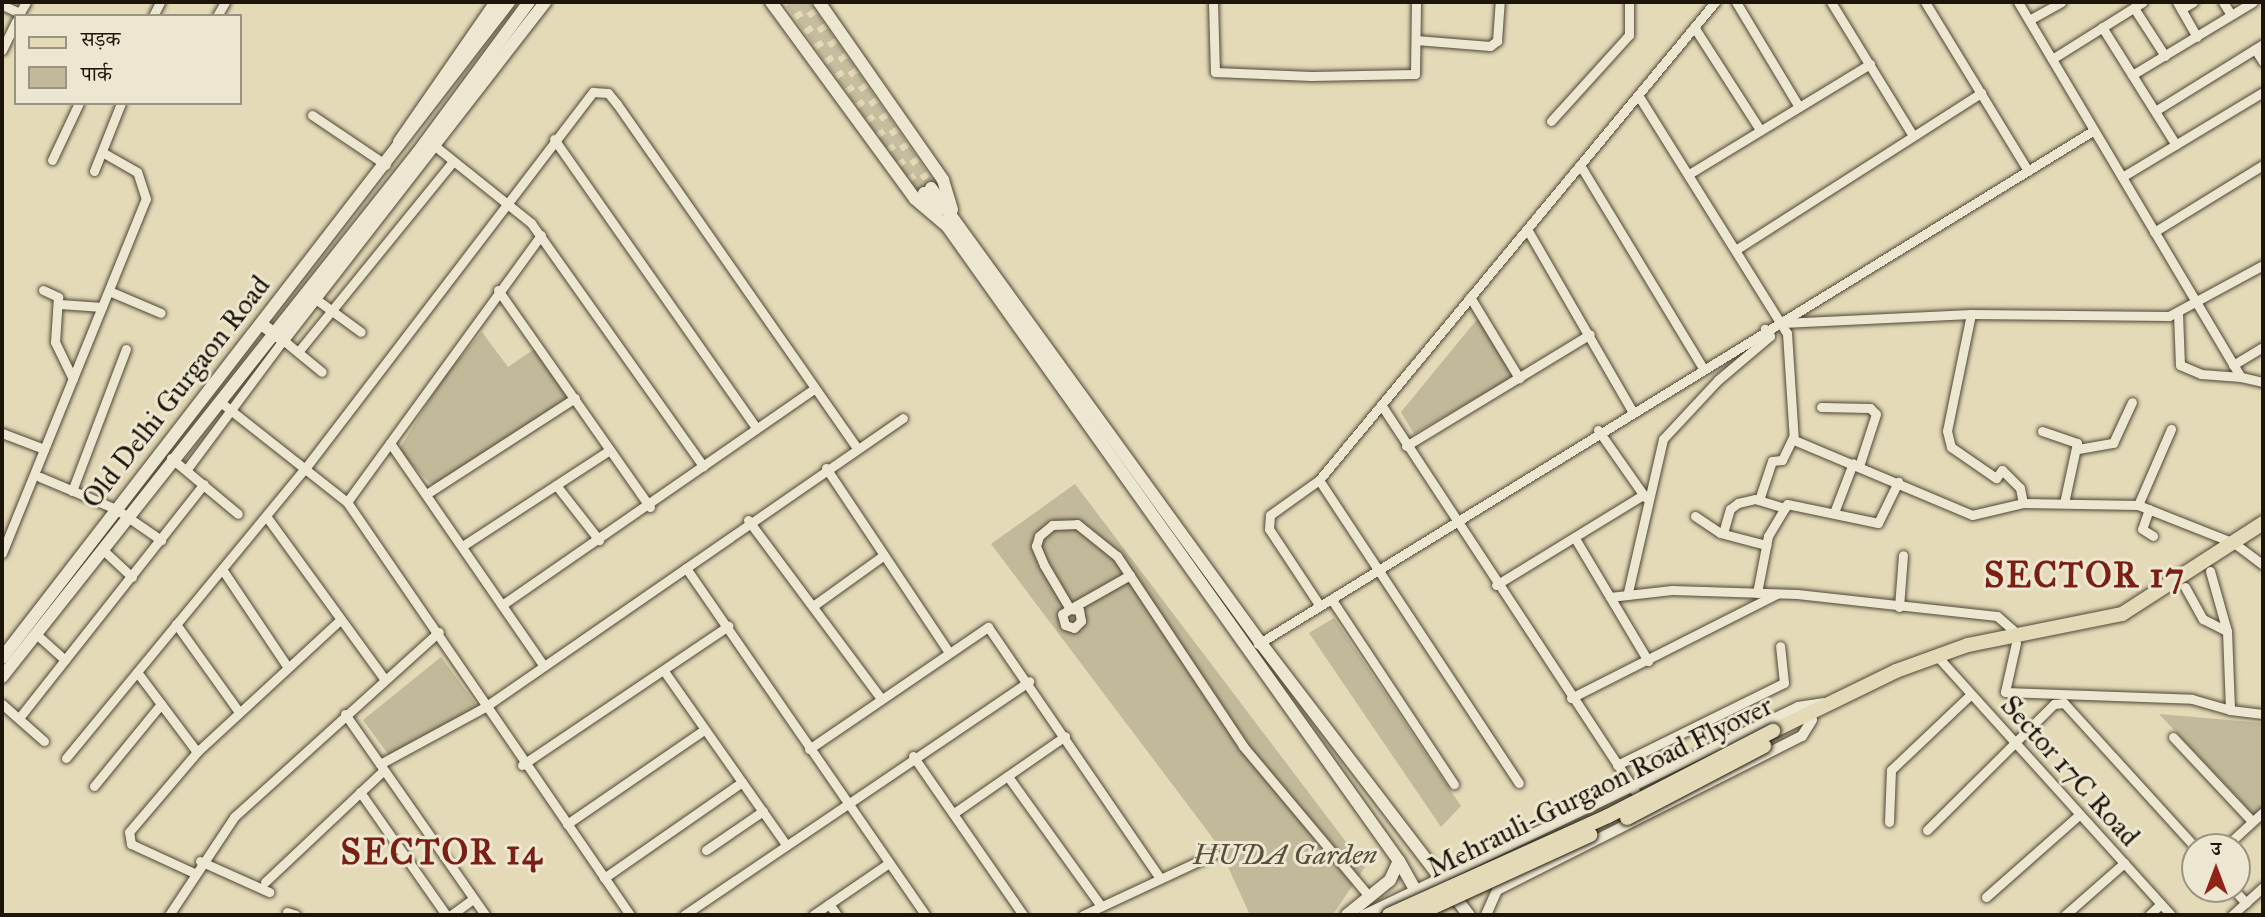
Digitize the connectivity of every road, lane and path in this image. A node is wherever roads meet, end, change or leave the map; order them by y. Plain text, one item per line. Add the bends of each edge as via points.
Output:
1 (496, 2) edge
2 (509, 2) edge
3 (529, 2) edge
4 (545, 2) edge
5 (771, 2) edge
6 (819, 2) edge
7 (1213, 2) edge
8 (1416, 2) edge
9 (1500, 2) edge
10 (1629, 2) edge
11 (1715, 2) edge
12 (1736, 2) edge
13 (1831, 2) edge
14 (1925, 2) edge
15 (2018, 2) edge
16 (2061, 2) edge
17 (2143, 2) edge
18 (2193, 2) edge
19 (2223, 2) edge
20 (2253, 2) edge
21 (2179, 5) edge
22 (2134, 8) junction
23 (2231, 15) junction
24 (2029, 20) junction
25 (14, 24) edge
26 (1694, 27) junction
27 (2102, 27) junction
28 (2197, 37) junction
29 (1416, 40) junction
30 (2259, 46) edge
31 (2, 50) edge
32 (2165, 56) junction
33 (2052, 59) junction
34 (2263, 62) edge
35 (1870, 64) junction
36 (2133, 75) junction
37 (2263, 92) edge
38 (1981, 93) junction
39 (1637, 95) junction
40 (78, 105) edge
41 (120, 105) edge
42 (1798, 105) junction
43 (2155, 111) junction
44 (312, 115) dead end
45 (1551, 121) dead end
46 (1760, 130) junction
47 (2094, 130) junction
48 (1913, 136) junction
49 (554, 139) junction
50 (2176, 145) junction
51 (435, 146) junction
52 (102, 152) junction
53 (52, 160) dead end
54 (453, 161) junction
55 (389, 162) junction
56 (1580, 165) junction
57 (2263, 165) edge
58 (94, 171) dead end
59 (2028, 171) junction
60 (1689, 174) junction
61 (2122, 177) junction
62 (928, 190) tunnel mouth
63 (508, 201) junction
64 (951, 223) junction
65 (1527, 229) junction
66 (2154, 232) junction
67 (541, 235) junction
68 (1737, 249) junction
69 (2263, 265) edge
70 (43, 290) dead end
71 (303, 290) junction
72 (498, 290) junction
73 (109, 291) junction
74 (1470, 297) junction
75 (315, 298) junction
76 (60, 304) junction
77 (2197, 304) junction
78 (102, 307) junction
79 (331, 310) junction
80 (161, 313) dead end
81 (2178, 313) junction
82 (1971, 314) junction
83 (1780, 322) junction
84 (266, 327) junction
85 (1766, 329) junction
86 (361, 332) dead end
87 (1590, 334) junction
88 (283, 340) junction
89 (2263, 347) edge
90 (126, 349) dead end
91 (298, 352) junction
92 (2233, 365) junction
93 (1703, 368) junction
94 (323, 372) dead end
95 (2241, 377) junction
96 (1519, 378) junction
97 (73, 379) junction
98 (2263, 382) edge
99 (812, 390) junction
100 (575, 398) junction
101 (219, 401) junction
102 (2133, 402) dead end
103 (1382, 407) junction
104 (1821, 407) dead end
105 (231, 410) junction
106 (1632, 411) junction
107 (903, 418) dead end
108 (756, 428) junction
109 (2171, 429) dead end
110 (1598, 430) junction
111 (2042, 431) dead end
112 (2, 433) edge
113 (1793, 437) junction
114 (390, 443) junction
115 (1406, 446) junction
116 (856, 447) junction
117 (44, 449) junction
118 (2078, 449) junction
119 (610, 450) junction
120 (171, 458) junction
121 (1856, 465) junction
122 (703, 466) junction
123 (307, 467) junction
124 (826, 468) junction
125 (187, 469) junction
126 (40, 477) dead end
127 (1319, 480) junction
128 (1898, 482) junction
129 (204, 484) junction
130 (556, 485) junction
131 (72, 491) junction
132 (428, 493) junction
133 (1644, 496) junction
134 (1759, 500) junction
135 (347, 502) junction
136 (2023, 503) junction
137 (2064, 503) junction
138 (2138, 505) junction
139 (650, 507) junction
140 (1785, 509) junction
141 (2149, 509) junction
142 (1835, 510) junction
143 (121, 512) junction
144 (238, 514) dead end
145 (266, 516) junction
146 (1695, 516) dead end
147 (748, 520) junction
148 (1456, 523) junction
149 (2263, 523) edge
150 (1723, 533) junction
151 (2263, 534) edge
152 (2153, 536) dead end
153 (161, 540) junction
154 (599, 540) junction
155 (1576, 540) junction
156 (464, 545) junction
157 (1766, 545) junction
158 (2238, 545) junction
159 (102, 549) junction
160 (2, 553) edge
161 (884, 555) junction
162 (1903, 555) dead end
163 (2263, 565) edge
164 (686, 568) junction
165 (222, 569) junction
166 (1381, 570) junction
167 (2210, 571) junction
168 (1130, 575) junction
169 (132, 577) junction
170 (1496, 584) junction
171 (2185, 587) junction
172 (1628, 592) junction
173 (1757, 593) junction
174 (1777, 594) junction
175 (1610, 597) junction
176 (1332, 600) junction
177 (502, 606) junction
178 (813, 606) junction
179 (1320, 606) junction
180 (1899, 607) junction
181 (338, 622) junction
182 (176, 624) junction
183 (728, 626) junction
184 (2227, 631) junction
185 (439, 632) junction
186 (35, 633) junction
187 (2018, 639) junction
188 (1260, 642) junction
189 (1780, 646) dead end
190 (948, 651) junction
191 (1245, 652) junction
192 (2, 657) edge
193 (1939, 659) junction
194 (65, 660) junction
195 (1648, 661) junction
196 (287, 666) junction
197 (544, 666) junction
198 (664, 671) junction
199 (137, 672) junction
200 (2, 677) edge
201 (383, 677) junction
202 (1029, 681) junction
203 (1970, 695) junction
204 (880, 697) junction
205 (1571, 698) junction
206 (1833, 701) junction
207 (2, 704) edge
208 (161, 704) junction
209 (485, 708) junction
210 (2230, 710) junction
211 (239, 712) junction
212 (345, 714) junction
213 (2263, 714) edge
214 (19, 718) junction
215 (1812, 720) junction
216 (704, 730) junction
217 (1776, 735) junction
218 (1065, 736) junction
219 (2173, 737) dead end
220 (44, 741) dead end
221 (2017, 742) junction
222 (809, 749) junction
223 (197, 752) junction
224 (913, 756) junction
225 (66, 758) dead end
226 (522, 765) junction
227 (1617, 765) junction
228 (382, 767) junction
229 (1009, 778) junction
230 (742, 782) junction
231 (1519, 783) dead end
232 (1454, 785) dead end
233 (94, 786) dead end
234 (1634, 791) junction
235 (360, 792) junction
236 (846, 803) junction
237 (762, 811) junction
238 (2263, 812) edge
239 (954, 813) junction
240 (2079, 815) junction
241 (2252, 821) junction
242 (1889, 822) dead end
243 (567, 824) junction
244 (1927, 830) dead end
245 (2182, 833) edge
246 (2240, 833) edge
247 (784, 842) junction
248 (706, 850) dead end
249 (1214, 854) dead end
250 (1493, 856) junction
251 (200, 861) junction
252 (1399, 861) junction
253 (889, 863) junction
254 (2123, 863) junction
255 (192, 872) junction
256 (604, 878) junction
257 (1160, 878) junction
258 (1443, 878) junction
259 (1508, 885) junction
260 (1417, 892) junction
261 (1368, 896) junction
262 (1986, 897) dead end
263 (473, 899) junction
264 (2246, 903) edge
265 (829, 904) junction
266 (2161, 904) junction
267 (1101, 906) junction
268 (1369, 914) edge
269 (169, 915) edge
270 (448, 915) edge
271 (485, 915) edge
272 (630, 915) edge
273 (684, 915) edge
274 (813, 915) edge
275 (837, 915) edge
276 (925, 915) edge
277 (1023, 915) edge
278 (1083, 915) edge
279 (1346, 915) edge
280 (1389, 915) edge
281 (1416, 915) edge
282 (1429, 915) edge
283 (1469, 915) edge
284 (1486, 915) edge
285 (2065, 915) edge
286 (2149, 915) edge
287 (2171, 915) edge
288 (2232, 915) edge

1 - 55 main road via 406,127
2 - 55 main road
3 - 71 main road, Old Delhi Gurgaon Road via 418,152
4 - 51 main road
5 - 64 main road via 915,199
6 - 64 main road via 943,180
7 - 29 street via 1218,74 1415,74
8 - 29 street
9 - 29 street via 1497,41 1490,47
10 - 45 street via 1629,35
11 - 26 street
12 - 42 street
13 - 35 street
14 - 38 street
15 - 24 street
16 - 24 street
17 - 22 street
18 - 21 street
19 - 23 street
20 - 23 street
21 - 28 street
22 - 27 street
22 - 32 street
23 - 28 street
24 - 33 street
25 - 31 street
26 - 39 street
26 - 46 street
27 - 33 street
27 - 36 street
28 - 32 street
30 - 34 street
30 - 43 street
32 - 36 street
33 - 47 street
35 - 42 street
35 - 48 street
36 - 43 street
37 - 50 street
38 - 48 street
38 - 59 street
39 - 56 street
39 - 60 street
40 - 53 street
41 - 52 street
42 - 46 street
43 - 50 street
44 - 55 street
46 - 60 street
47 - 59 street
47 - 61 street
48 - 68 street
49 - 63 street
49 - 99 street via 593,92 608,93
49 - 108 street
50 - 61 street
51 - 54 street
51 - 75 main road
52 - 58 street
52 - 73 street via 137,172 147,192
54 - 63 street
54 - 79 street
55 - 84 main road, Old Delhi Gurgaon Road
56 - 65 street
56 - 93 street
57 - 66 street
59 - 83 street
60 - 68 street
61 - 66 street
62 - 64 main road
63 - 67 street
63 - 123 street
64 - 188 main road
64 - 191 main road
65 - 74 street
65 - 87 street
66 - 77 street
67 - 72 street
67 - 122 street
68 - 83 street
69 - 77 street
70 - 76 street via 56,293
71 - 75 street
71 - 84 main road, Old Delhi Gurgaon Road
72 - 100 street
72 - 114 street
73 - 78 street
73 - 80 street
74 - 96 street
74 - 103 street
75 - 79 street
75 - 88 main road
76 - 78 street
76 - 97 street via 55,342
77 - 81 street
77 - 92 street
78 - 97 street
79 - 86 street
79 - 91 street
81 - 82 street
81 - 95 street via 2180,365 2201,374
82 - 83 street
82 - 136 street via 1947,431 1951,447 1996,478 2002,470 2020,488
83 - 85 street
83 - 113 street
84 - 88 main road
84 - 101 main road, Old Delhi Gurgaon Road
84 - 143 main road, Old Delhi Gurgaon Road
85 - 93 street
85 - 133 street via 1770,336 1718,380 1663,439
87 - 96 street
87 - 106 street
88 - 91 street
88 - 105 street
89 - 92 street
90 - 131 street
91 - 94 street
92 - 95 street
93 - 106 street
95 - 98 street
96 - 115 street
97 - 117 street
99 - 108 street
99 - 116 street
100 - 119 street
100 - 132 street
101 - 105 street
101 - 120 main road, Old Delhi Gurgaon Road
102 - 118 street via 2113,443
103 - 115 street
103 - 127 street
104 - 121 street via 1870,408 1876,414
105 - 123 street
105 - 125 street
106 - 110 street
107 - 116 street
108 - 122 street
109 - 138 street
110 - 133 street
110 - 148 street
111 - 118 street
112 - 117 street
113 - 121 street
113 - 134 street via 1782,460 1772,461
114 - 132 street
114 - 135 street
115 - 148 street
116 - 124 street
117 - 160 street
118 - 137 street
119 - 130 street
119 - 139 street
120 - 125 street
120 - 143 main road, Old Delhi Gurgaon Road
121 - 128 street
121 - 142 street
122 - 139 street
123 - 135 street
123 - 145 street
124 - 147 street
124 - 161 street
125 - 129 street
126 - 131 street
127 - 166 street
127 - 179 street via 1270,515 1267,524
128 - 136 street via 1972,515
128 - 142 street via 1878,523
129 - 144 street
129 - 153 street
130 - 154 street
130 - 156 street
131 - 143 street
132 - 156 street
133 - 155 street
133 - 172 street
134 - 140 street
134 - 150 street via 1730,509
135 - 185 street
136 - 137 street
137 - 138 street
138 - 141 street
139 - 154 street
140 - 142 street via 1791,502
140 - 157 street
141 - 152 street via 2142,529
141 - 158 street
143 - 153 street
143 - 159 main road, Old Delhi Gurgaon Road
143 - 192 main road, Old Delhi Gurgaon Road
145 - 165 street
145 - 181 street
146 - 150 street
147 - 164 street
147 - 178 street
148 - 166 street
148 - 170 street
149 - 158 main road
150 - 157 street
151 - 158 main road
153 - 169 street
154 - 177 street
155 - 170 street
155 - 175 street
156 - 177 street
157 - 173 street
158 - 163 street
158 - 167 main road
158 - 187 main road via 2122,614
159 - 169 street
159 - 186 main road, Old Delhi Gurgaon Road
161 - 178 street
161 - 190 street
162 - 180 street
164 - 183 street
164 - 197 street
165 - 182 street
165 - 196 street
166 - 176 street
166 - 231 street
167 - 171 main road
167 - 184 street
168 - 168 street via 1088,527 1052,525 1036,546 1070,609
168 - 261 street via 1242,746
169 - 194 street
170 - 205 street
171 - 184 street via 2203,619
171 - 187 main road via 2116,624
172 - 173 street
172 - 175 street
173 - 174 street
174 - 180 street
174 - 195 street
175 - 195 street
176 - 179 street
176 - 232 street
177 - 197 street
178 - 204 street
179 - 188 street
180 - 187 street via 1997,616
181 - 196 street
181 - 201 street
182 - 199 street
182 - 211 street
183 - 198 street
183 - 222 street
184 - 210 street
185 - 201 street
185 - 209 street
186 - 194 street
186 - 200 main road, Old Delhi Gurgaon Road
187 - 193 main road
187 - 210 street via 2006,692 2192,699
188 - 191 street
188 - 258 main road
189 - 227 street via 1784,683
190 - 202 street via 988,627
190 - 204 street
191 - 252 main road
193 - 203 street, Sector 17C Road
193 - 206 main road, Mehrauli-Gurgaon Road Flyover
193 - 215 main road, Mehrauli-Gurgaon Road Flyover
194 - 214 street
195 - 205 street
196 - 211 street
197 - 209 street
198 - 216 street
198 - 226 street
199 - 208 street
199 - 225 street
201 - 212 street
202 - 218 street
202 - 224 street
203 - 221 street, Sector 17C Road
203 - 242 street via 1891,770
204 - 222 street
205 - 227 street
206 - 217 main road, Mehrauli-Gurgaon Road Flyover
206 - 234 street via 1798,707
207 - 214 street
208 - 223 street
208 - 233 street
209 - 226 street
209 - 228 street
210 - 213 street
211 - 223 street
212 - 228 street
212 - 251 street via 234,817
214 - 220 street
215 - 217 main road, Mehrauli-Gurgaon Road Flyover
215 - 259 street via 1802,736
216 - 230 street
216 - 243 street
217 - 280 main road, Mehrauli-Gurgaon Road Flyover, bridge
217 - 281 main road, Mehrauli-Gurgaon Road Flyover, bridge via 1689,788
218 - 229 street
218 - 257 street
219 - 241 street
221 - 240 street, Sector 17C Road
221 - 244 street
221 - 245 street via 2054,704 2064,703
222 - 236 street
223 - 255 street via 128,838
224 - 236 street
224 - 239 street
226 - 243 street
227 - 234 street
228 - 235 street
228 - 263 street
229 - 239 street
229 - 267 street
230 - 237 street
230 - 256 street
234 - 250 street
235 - 251 street via 267,887
235 - 270 street
236 - 247 street
236 - 253 street
237 - 247 street
237 - 248 street
238 - 241 street
239 - 277 street
240 - 254 street, Sector 17C Road
240 - 262 street
241 - 246 street
243 - 256 street
247 - 273 street
249 - 257 street
250 - 258 street
250 - 259 street
251 - 255 street
252 - 260 main road
252 - 261 main road via 1390,880
253 - 265 street
253 - 276 street
254 - 266 street, Sector 17C Road
254 - 285 street
255 - 269 street
256 - 272 street
257 - 267 street
258 - 260 street
258 - 283 main road
259 - 284 street via 1493,893
260 - 268 street
260 - 282 main road
261 - 279 main road
263 - 270 street
263 - 271 street
264 - 288 street
265 - 274 street
265 - 275 street
266 - 286 street
266 - 287 street, Sector 17C Road
267 - 278 street

